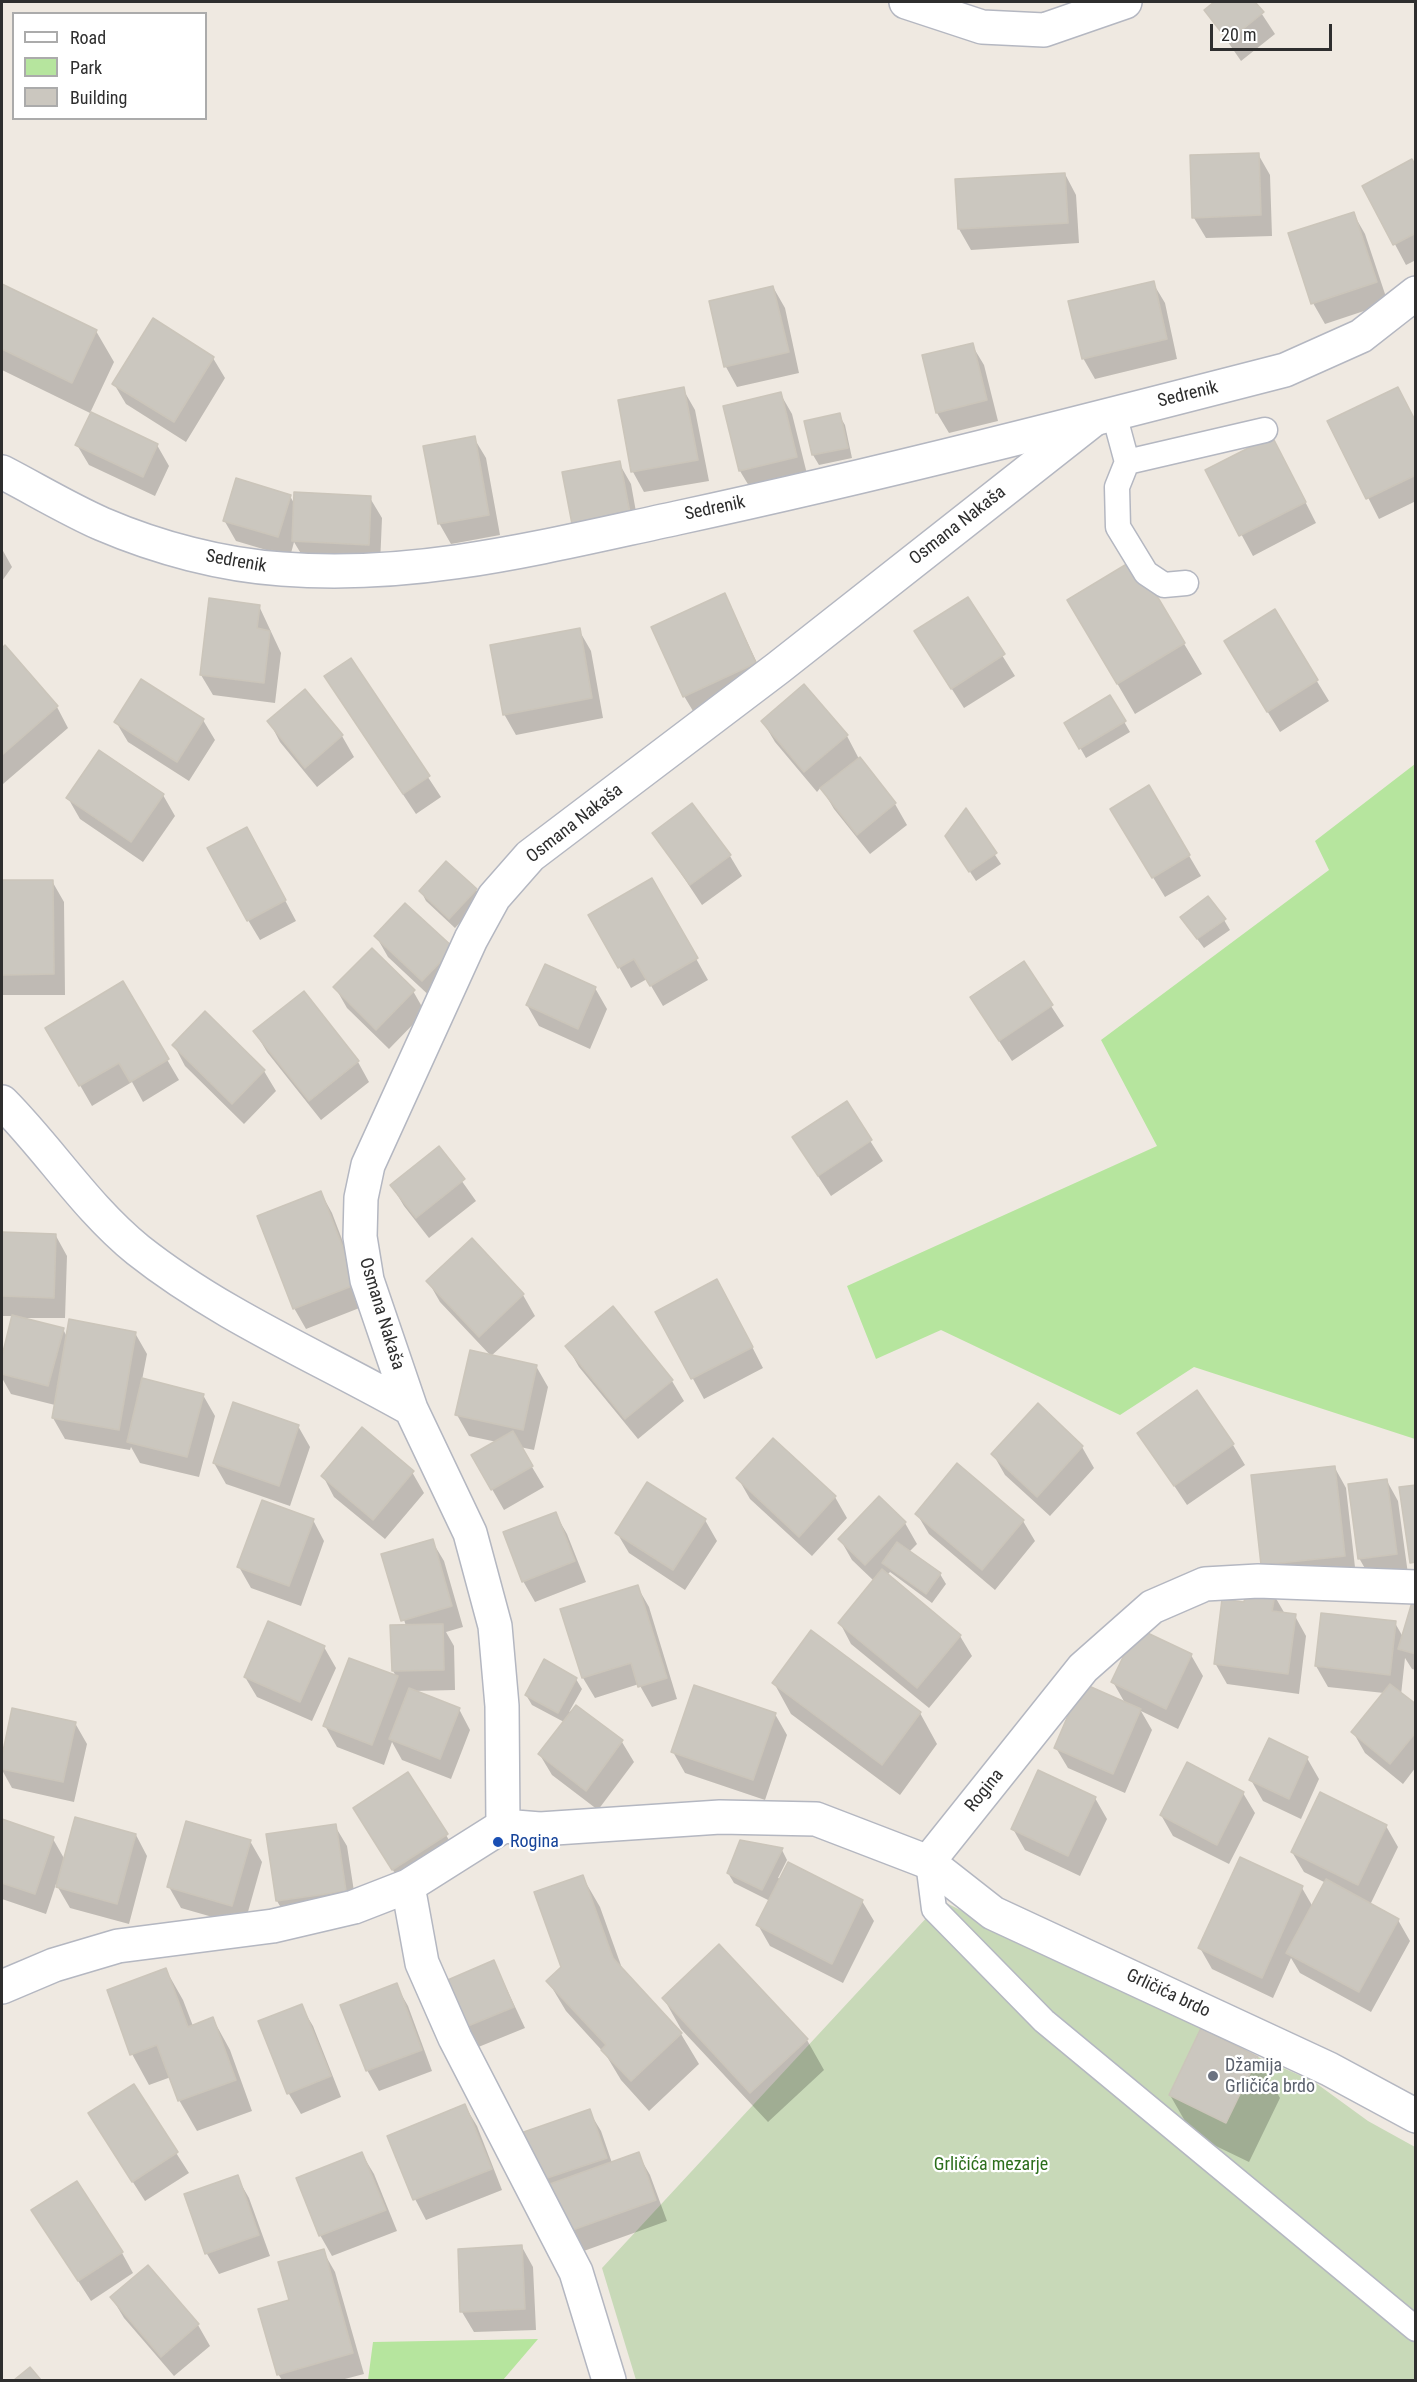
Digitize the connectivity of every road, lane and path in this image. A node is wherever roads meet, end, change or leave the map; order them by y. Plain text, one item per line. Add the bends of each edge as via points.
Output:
1 (906, 2) edge
2 (1125, 2) edge
3 (1416, 293) edge
4 (1104, 417) junction
5 (1265, 430) dead end
6 (1127, 462) junction
7 (2, 472) edge
8 (1186, 583) dead end
9 (2, 1102) edge
10 (411, 1409) junction
11 (1416, 1587) edge
12 (503, 1826) junction
13 (928, 1862) junction
14 (408, 1886) junction
15 (2, 1987) edge
16 (1416, 2116) edge
17 (1416, 2329) edge
18 (609, 2380) edge

1 - 2 street via 982,27 1044,30
3 - 4 street, Sedrenik via 1361,336 1285,370
4 - 6 lane
4 - 7 street, Sedrenik via 762,499 474,562 394,571 280,569 214,559 102,524
4 - 10 street, Osmana Nakaša via 530,856 494,897 471,939 369,1165 361,1198 360,1237 367,1280
5 - 6 lane
6 - 8 lane via 1117,488 1118,527 1146,573 1164,585
9 - 10 street, Osmana Nakaša via 90,1203 138,1249 244,1318
10 - 12 street, Osmana Nakaša via 470,1533 495,1626 502,1706
11 - 13 street, Rogina via 1258,1581 1205,1584 1152,1607 1083,1668
12 - 13 street via 540,1829 720,1817 816,1819
12 - 14 street
13 - 16 street, Grličića brdo via 993,1913 1329,2069
13 - 17 lane via 934,1909 1044,2021
14 - 15 street via 354,1907 273,1926 118,1946 54,1965
14 - 18 street via 422,1964 455,2038 576,2272

